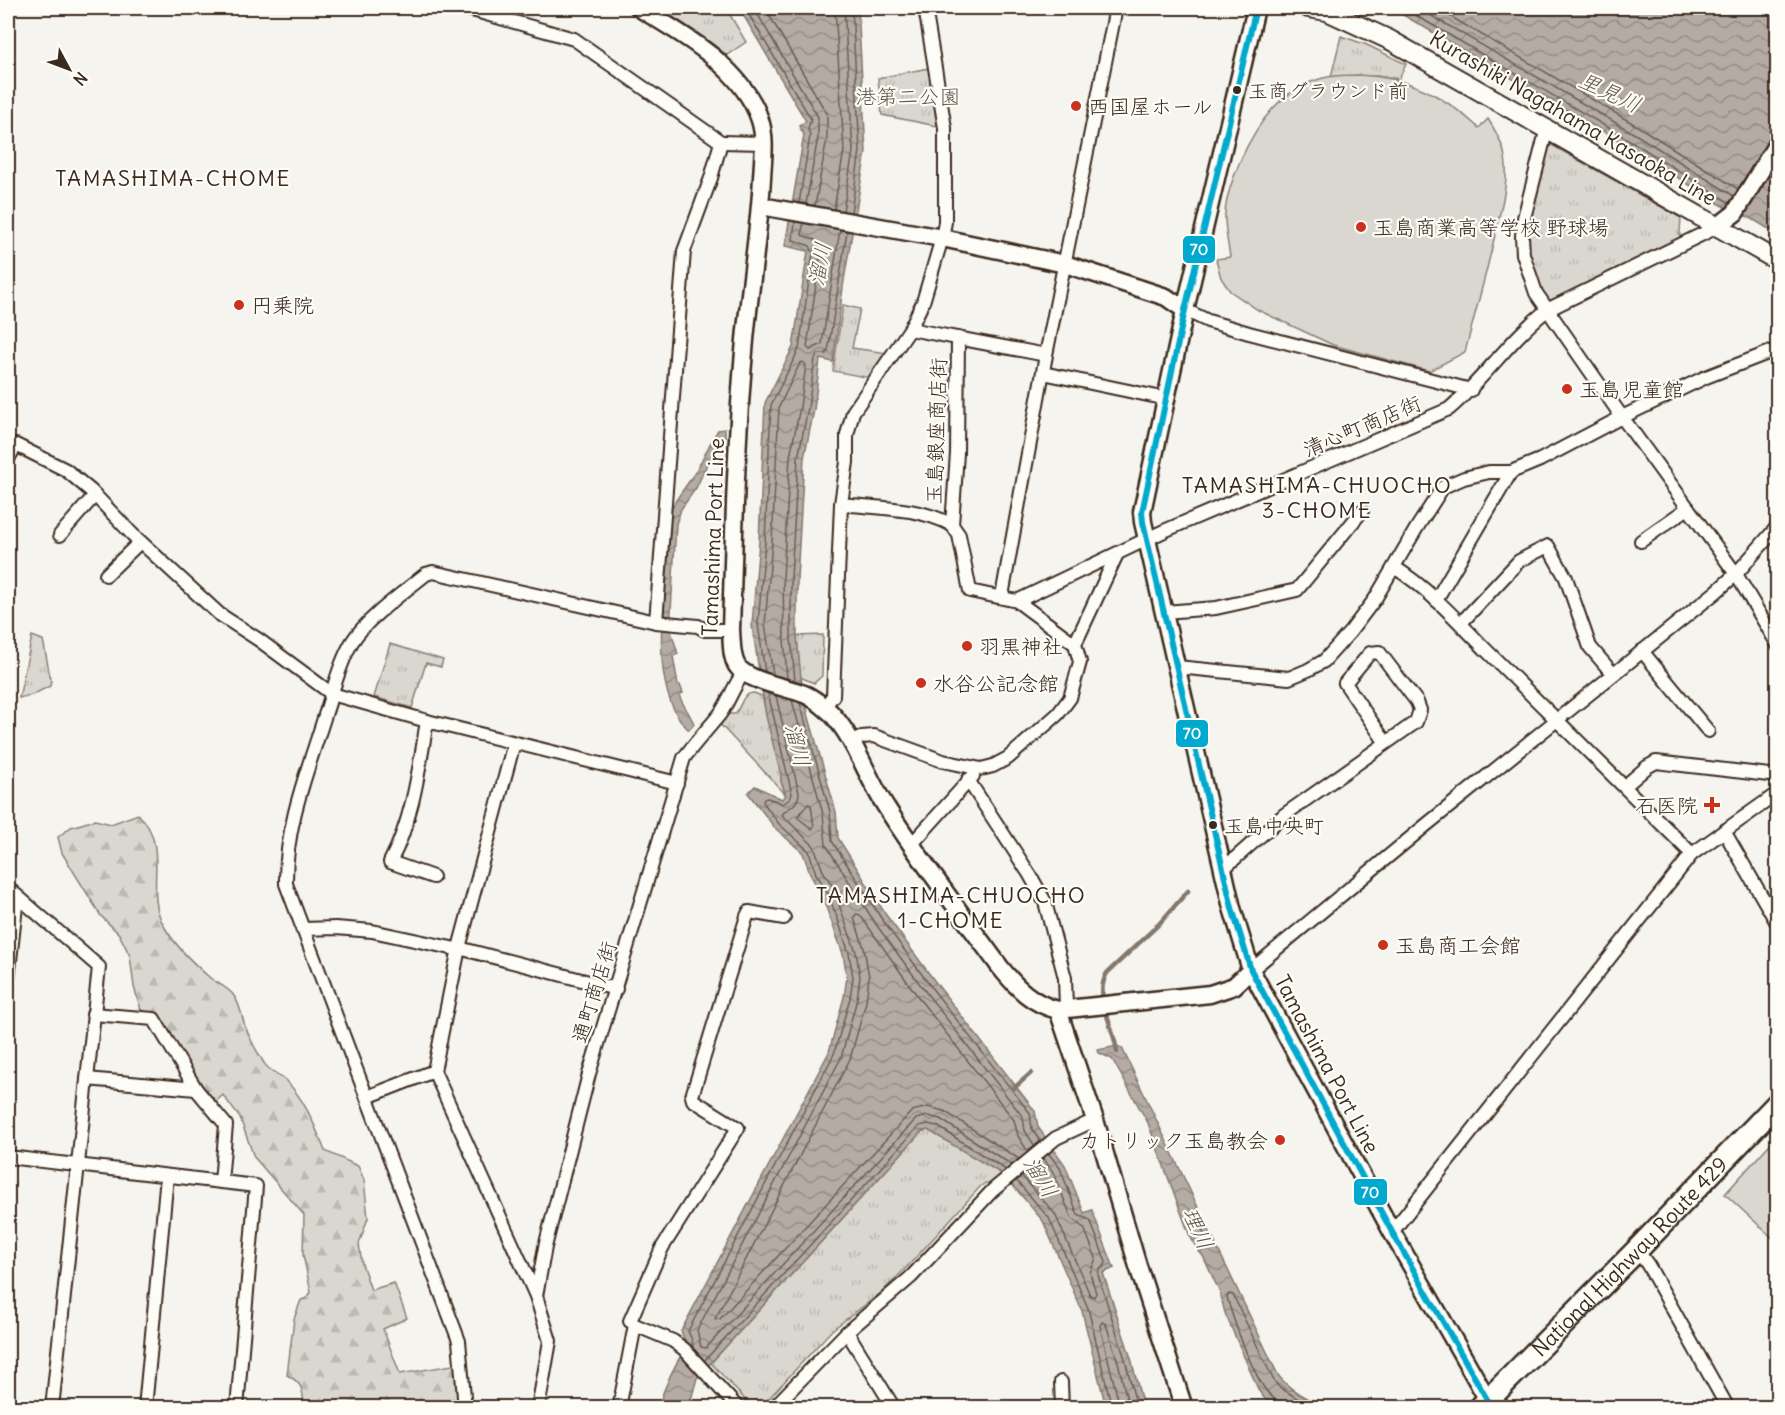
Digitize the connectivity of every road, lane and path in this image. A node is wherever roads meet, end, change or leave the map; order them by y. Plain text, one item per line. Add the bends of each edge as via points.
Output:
1 (465, 8) edge
2 (639, 8) edge
3 (925, 8) edge
4 (1116, 8) edge
5 (1257, 8) edge
6 (1309, 8) edge
7 (1547, 128) junction
8 (722, 142) junction
9 (1778, 142) edge
10 (764, 143) junction
11 (761, 206) junction
12 (1717, 227) junction
13 (942, 238) junction
14 (1778, 261) edge
15 (1065, 264) junction
16 (1185, 310) junction
17 (1547, 310) junction
18 (910, 329) junction
19 (958, 338) junction
20 (1778, 349) edge
21 (1046, 355) junction
22 (1043, 373) junction
23 (1470, 390) junction
24 (1167, 399) junction
25 (1622, 417) junction
26 (8, 459) edge
27 (1511, 472) junction
28 (95, 495) junction
29 (841, 504) junction
30 (1688, 508) junction
31 (1362, 511) dead end
32 (952, 525) junction
33 (1778, 526) edge
34 (60, 535) dead end
35 (1147, 539) junction
36 (1641, 541) dead end
37 (140, 542) junction
38 (1118, 554) junction
39 (1394, 567) junction
40 (1736, 574) junction
41 (106, 575) dead end
42 (1002, 597) junction
43 (1436, 600) junction
44 (1017, 601) junction
45 (1164, 612) junction
46 (656, 622) junction
47 (1461, 623) junction
48 (731, 630) junction
49 (1076, 644) junction
50 (1778, 645) edge
51 (1642, 651) junction
52 (1177, 667) junction
53 (1612, 674) junction
54 (748, 675) junction
55 (332, 694) junction
56 (824, 707) junction
57 (1556, 720) junction
58 (427, 721) junction
59 (1708, 731) dead end
60 (851, 741) junction
61 (514, 743) junction
62 (1386, 743) junction
63 (981, 769) junction
64 (1778, 776) edge
65 (968, 780) junction
66 (677, 783) junction
67 (1625, 786) junction
68 (1778, 793) edge
69 (1724, 831) junction
70 (912, 844) junction
71 (1692, 854) junction
72 (1223, 869) junction
73 (433, 877) dead end
74 (8, 888) edge
75 (17, 897) junction
76 (784, 918) dead end
77 (1776, 921) dead end
78 (302, 929) junction
79 (459, 948) junction
80 (1251, 970) junction
81 (8, 979) edge
82 (616, 989) junction
83 (1062, 1009) junction
84 (93, 1014) junction
85 (434, 1071) junction
86 (87, 1079) junction
87 (196, 1089) junction
88 (367, 1097) junction
89 (1778, 1103) edge
90 (1095, 1120) junction
91 (8, 1157) edge
92 (79, 1166) junction
93 (167, 1176) junction
94 (221, 1182) junction
95 (1392, 1232) junction
96 (1637, 1250) junction
97 (536, 1296) junction
98 (630, 1321) dead end
99 (847, 1332) junction
100 (1061, 1382) dead end
101 (1487, 1405) edge
102 (52, 1407) edge
103 (145, 1407) edge
104 (237, 1407) edge
105 (465, 1407) edge
106 (538, 1407) edge
107 (619, 1407) edge
108 (738, 1407) edge
109 (773, 1407) edge
110 (894, 1407) edge
111 (1062, 1407) edge
112 (1184, 1407) edge
113 (1728, 1407) edge

1 - 8 street via 574,39
2 - 10 street, Tamashima Port Line via 719,61 749,99 759,119
3 - 13 street via 945,128
4 - 15 street
5 - 16 street
6 - 7 main road, Kurashiki Nagahama Kasaoka Line via 1327,11 1390,40
7 - 12 main road, Kurashiki Nagahama Kasaoka Line
7 - 17 street via 1522,236 1528,272
8 - 10 street
8 - 46 street via 684,250
9 - 12 street via 1734,213
10 - 11 street, Tamashima Port Line
11 - 13 street
11 - 48 street, Tamashima Port Line via 736,454
12 - 14 main road, Kurashiki Nagahama Kasaoka Line
12 - 17 street, 清心町商店街
13 - 15 street
13 - 18 street via 923,302
15 - 16 street via 1166,297
15 - 21 street
16 - 23 street via 1249,333
16 - 24 street
17 - 23 street, 清心町商店街 via 1525,327
17 - 25 street
18 - 19 street
18 - 29 street via 853,412
19 - 21 street
19 - 32 street, 玉島銀座商店街
20 - 25 street via 1706,377
21 - 22 street
22 - 24 street
22 - 42 street
23 - 35 street, 清心町商店街 via 1449,410
24 - 35 street via 1142,512
25 - 27 street
25 - 30 street
26 - 28 street via 16,445 66,470
27 - 39 street via 1489,472 1443,488
27 - 43 street
28 - 34 street
28 - 37 street
29 - 32 street, 玉島銀座商店街 via 919,513
29 - 56 street via 833,696
30 - 36 street
30 - 40 street
31 - 45 street via 1297,590 1216,608
32 - 42 street, 玉島銀座商店街 via 959,535 970,591
33 - 40 street
35 - 38 street, 清心町商店街
35 - 45 street
37 - 41 street
37 - 55 street via 219,614
38 - 44 street, 清心町商店街
38 - 49 street
39 - 43 street
39 - 52 street via 1350,632 1324,661 1308,670 1289,678
40 - 50 street
40 - 51 street
42 - 44 street
43 - 47 street
44 - 49 street
45 - 52 street
46 - 48 street
46 - 55 street via 433,572 415,582 352,642
47 - 53 street via 1519,561 1548,546 1566,578 1590,647
47 - 57 street
48 - 54 street, Tamashima Port Line via 733,657
49 - 63 street via 1080,662 1070,698 1059,714 1008,758
51 - 53 street
51 - 59 street
52 - 72 street
53 - 57 street
54 - 56 street, Tamashima Port Line via 805,694
54 - 66 street, 通町商店街 via 735,684 721,712 684,758
55 - 58 street
55 - 78 street via 294,812 286,867 286,884
56 - 60 street, Tamashima Port Line
57 - 67 street
57 - 80 street
58 - 61 street
58 - 73 street via 417,783 390,862
60 - 63 street via 874,736 944,761
60 - 70 street, Tamashima Port Line via 887,809
61 - 66 street
61 - 79 street
62 - 62 street via 1416,722 1420,710 1378,652 1370,653 1345,682
62 - 72 street via 1284,815
63 - 65 street
64 - 67 street via 1656,762
65 - 70 street
65 - 83 street via 1045,902 1065,978
66 - 82 street, 通町商店街
67 - 71 street
68 - 69 street
69 - 71 street
69 - 77 street
70 - 83 street, Tamashima Port Line via 1013,984 1030,999
71 - 95 street
72 - 80 street
74 - 75 street
75 - 81 street
75 - 84 street via 99,966
76 - 98 street via 749,912 747,916 692,1096 738,1128 662,1248
78 - 79 street via 372,931
78 - 88 street
79 - 82 street
79 - 85 street
80 - 83 street, Tamashima Port Line via 1234,986 1209,994
80 - 95 street, Tamashima Port Line
82 - 97 street, 通町商店街 via 580,1109
83 - 90 street
84 - 86 street
84 - 87 street via 154,1019
85 - 88 street
85 - 97 street
86 - 87 street
86 - 92 street
87 - 94 street via 226,1125
88 - 105 street via 459,1341
89 - 96 highway, National Highway Route 429
90 - 99 street via 1056,1138 993,1190 911,1277
90 - 112 street
91 - 92 street
92 - 93 street
92 - 102 street
93 - 94 street
93 - 103 street
94 - 104 street via 256,1186
95 - 101 street, Tamashima Port Line
96 - 101 highway, National Highway Route 429
96 - 113 street
97 - 106 street via 550,1341
99 - 109 street
99 - 110 street
100 - 111 street
107 - 108 street via 634,1325 684,1349

